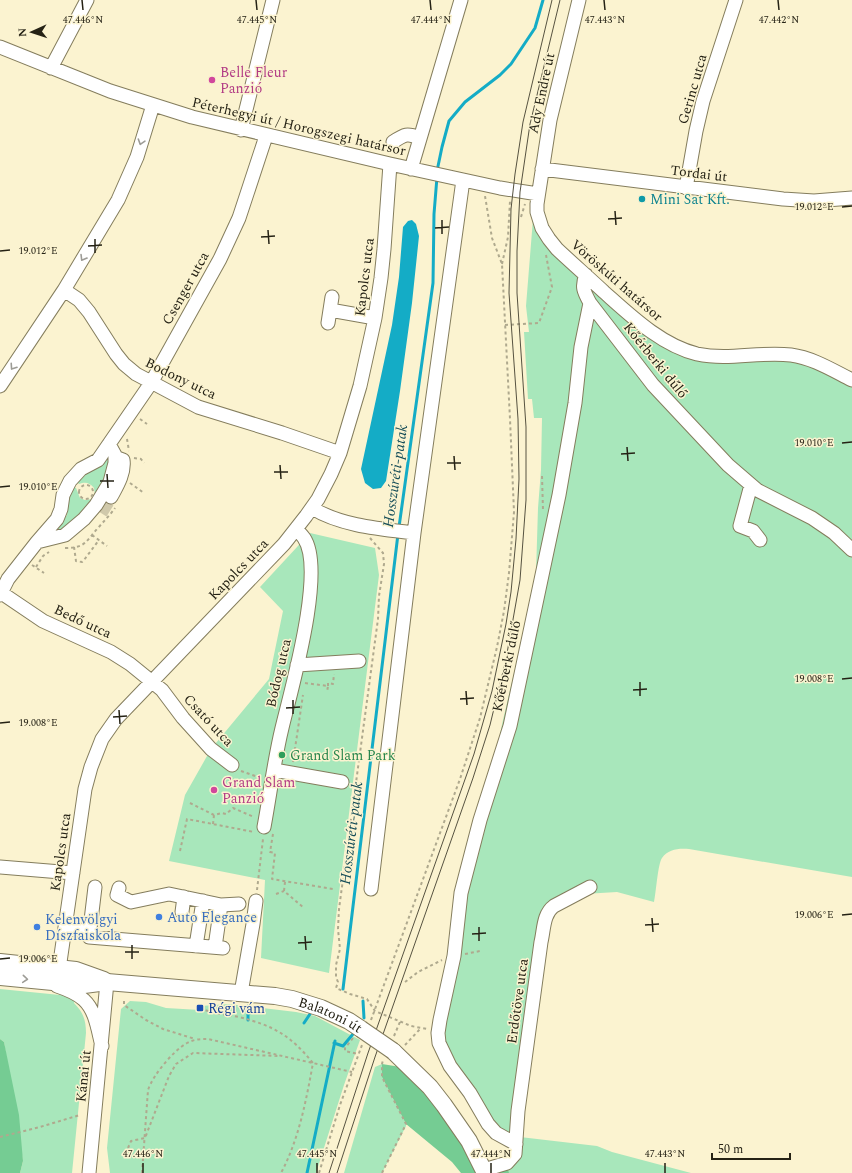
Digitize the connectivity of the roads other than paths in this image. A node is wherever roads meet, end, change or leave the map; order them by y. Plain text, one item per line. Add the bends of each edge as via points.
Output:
1 (87, 0) edge
2 (273, 0) edge
3 (460, 0) edge
4 (579, 0) edge
5 (736, 0) edge
6 (0, 47) edge
7 (51, 68) junction
8 (154, 105) junction
9 (241, 130) junction
10 (266, 136) junction
11 (420, 138) junction
12 (393, 142) dead end
13 (390, 164) junction
14 (411, 169) junction
15 (542, 169) junction
16 (457, 179) junction
17 (686, 188) junction
18 (538, 194) junction
19 (852, 198) edge
20 (586, 275) junction
21 (64, 290) junction
22 (590, 303) junction
23 (330, 310) dead end
24 (376, 318) junction
25 (852, 380) edge
26 (151, 383) junction
27 (0, 386) edge
28 (109, 444) junction
29 (340, 453) junction
30 (115, 457) junction
31 (751, 485) junction
32 (111, 497) tunnel mouth
33 (312, 508) junction
34 (101, 513) tunnel mouth
35 (296, 529) junction
36 (411, 533) junction
37 (58, 537) junction
38 (760, 540) dead end
39 (37, 542) junction
40 (852, 550) edge
41 (0, 594) edge
42 (359, 661) dead end
43 (298, 665) junction
44 (152, 681) junction
45 (232, 765) road end
46 (273, 775) junction
47 (342, 782) dead end
48 (266, 829) road end
49 (0, 867) edge
50 (74, 873) junction
51 (95, 887) dead end
52 (590, 887) dead end
53 (119, 888) dead end
54 (371, 889) dead end
55 (184, 897) junction
56 (203, 901) junction
57 (256, 901) road end
58 (239, 904) dead end
59 (221, 905) junction
60 (182, 912) dead end
61 (66, 929) junction
62 (90, 931) junction
63 (196, 946) junction
64 (0, 962) edge
65 (59, 968) junction
66 (0, 977) edge
67 (46, 981) junction
68 (107, 982) junction
69 (241, 993) junction
70 (102, 1046) junction
71 (516, 1144) junction
72 (484, 1171) edge
73 (89, 1173) edge

1 - 7 street
2 - 9 street
3 - 11 street
4 - 15 street, Ady Endre út via 550,120
5 - 17 street, Gerinc utca via 703,101
6 - 7 street, Péterhegyi út / Horogszegi határsor
7 - 8 street, Péterhegyi út / Horogszegi határsor
8 - 9 street, Péterhegyi út / Horogszegi határsor
8 -> 21 street via 137,157 118,200
9 - 10 street, Péterhegyi út / Horogszegi határsor
10 - 13 street, Péterhegyi út / Horogszegi határsor
10 - 26 street, Csenger utca via 239,218 220,259
11 - 12 street via 409,134 402,135
11 - 14 street
13 - 14 street, Péterhegyi út / Horogszegi határsor
13 - 24 street, Kapolcs utca
14 - 16 street, Péterhegyi út / Horogszegi határsor
15 - 17 street, Tordai út
15 - 18 street, Ady Endre út
16 - 18 street, Péterhegyi út / Horogszegi határsor
16 - 36 street
17 - 19 street, Tordai út via 814,201
18 - 20 street, Vöröskúti határsor via 539,220 548,240
20 - 22 street, Kőérberki dűlő via 582,283
20 - 25 street, Vöröskúti határsor via 632,317 685,350 720,357 789,355 806,358
21 - 26 street, Bodony utca via 80,300 90,312 124,364
21 -> 27 street
22 - 31 street, Kőérberki dűlő via 653,385 728,465
22 - 71 street, Kőérberki dűlő via 559,495 510,726 480,820 461,893 454,956 438,1033 439,1043 450,1066 488,1124 496,1133
23 - 24 street
24 - 29 street, Kapolcs utca
26 - 28 street, Csenger utca
26 - 29 street, Bodony utca via 198,407
28 - 30 street
28 - 39 street, Csenger utca via 98,460 74,476 63,496 57,518
29 - 33 street, Kapolcs utca
30 - 32 street via 123,460 124,467
30 - 37 street via 110,482 96,505 77,525 65,535
31 - 38 street via 740,526 753,531
31 - 40 street, Kőérberki dűlő via 770,498 812,518 834,533
33 - 35 street, Kapolcs utca
33 - 36 street via 331,518
34 - 37 street via 88,528 72,540
35 - 43 street, Bódog utca via 305,538 312,573 310,600
35 - 44 street, Kapolcs utca
36 - 54 street
37 - 39 street
39 - 41 street, Csenger utca via 8,579
41 - 44 street, Bedő utca via 43,621 111,652
42 - 43 street
43 - 46 street, Bódog utca via 281,730
44 - 45 street, Csató utca via 211,749
44 - 50 street, Kapolcs utca via 116,719 102,739 85,789
46 - 47 street via 290,773
46 - 48 street, Bódog utca
49 - 50 street
50 - 61 street, Kapolcs utca
51 - 62 street
52 - 71 street, Erdőtöve utca via 554,906 547,914 519,1103
53 - 55 street via 117,896 131,902 169,894
55 - 56 street
55 - 60 street
56 - 59 street
56 - 63 street
57 - 69 street
58 - 59 street
59 - 63 street via 219,948
61 - 62 street
61 - 65 street, Kapolcs utca
62 - 63 street via 89,937
64 - 65 main road, Balatoni út
65 - 67 street
65 - 68 main road, Balatoni út via 76,970
66 -> 67 main road, Balatoni út
67 - 68 main road, Balatoni út via 84,985
67 - 70 street via 72,992 85,1001 93,1013
68 - 69 main road, Balatoni út
68 - 70 street, Kánai út
69 - 72 main road, Balatoni út, bridge via 275,996 307,1003 334,1014 357,1033 394,1048 444,1105 469,1141
70 - 73 street, Kánai út
71 - 72 street, Erdőtöve utca via 515,1154 507,1163

